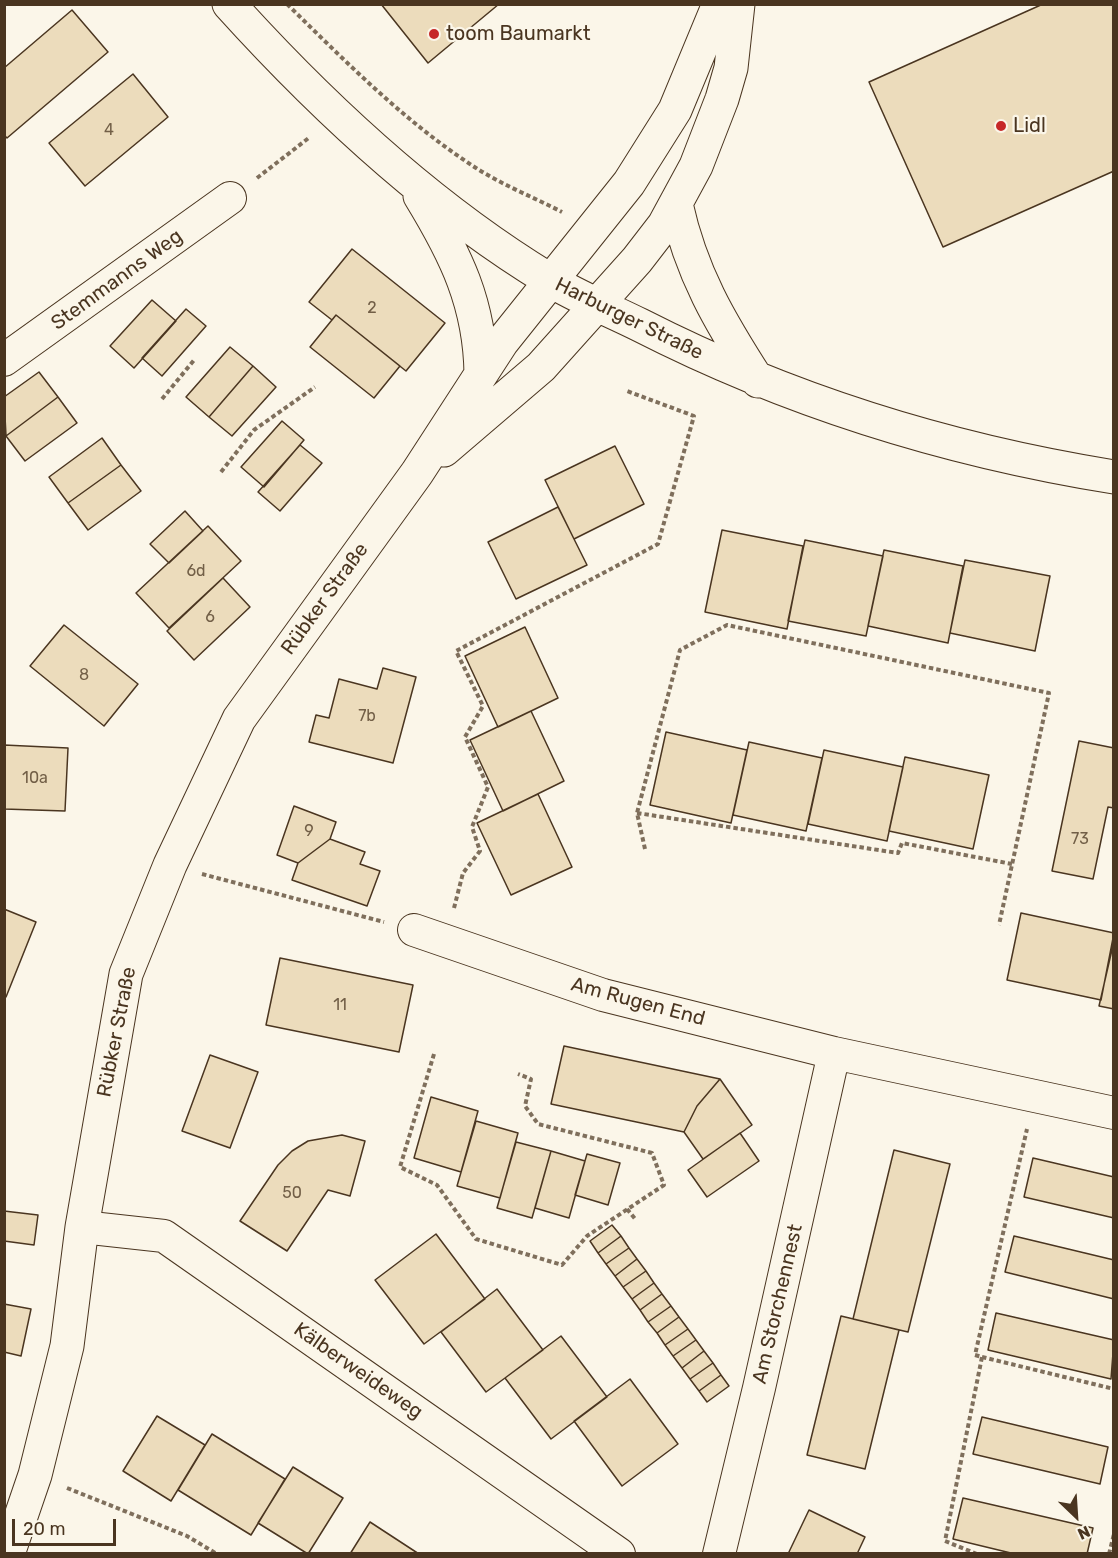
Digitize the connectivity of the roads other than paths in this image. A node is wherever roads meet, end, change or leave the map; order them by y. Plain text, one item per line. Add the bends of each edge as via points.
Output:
1 (229, 4) edge
2 (719, 4) edge
3 (738, 4) edge
4 (410, 179) junction
5 (230, 198) road end
6 (676, 204) junction
7 (550, 281) junction
8 (597, 304) junction
9 (4, 360) edge
10 (481, 374) junction
11 (758, 381) junction
12 (417, 473) junction
13 (1113, 477) edge
14 (414, 930) road end
15 (834, 1053) junction
16 (1113, 1113) edge
17 (82, 1227) junction
18 (8, 1554) edge
19 (620, 1554) edge
20 (718, 1554) edge

1 - 4 street, Harburger Straße via 337,117
2 - 7 street, Rübker Straße via 675,110 629,183
3 - 6 street, Rübker Straße via 731,69 722,99 696,166
4 - 7 street, Harburger Straße
4 - 10 street via 451,246 463,275 480,341
5 - 9 street, Stemmanns Weg
6 - 8 street, Rübker Straße via 637,260
6 - 11 street via 702,287
7 - 8 street, Harburger Straße
7 - 10 street, Rübker Straße
8 - 11 street, Harburger Straße
8 - 12 street, Rübker Straße via 541,367
10 - 12 street, Rübker Straße
11 - 13 street, Harburger Straße via 913,434 1059,469
12 - 17 street, Rübker Straße via 239,719 170,866 126,974
14 - 15 street, Am Rugen End via 603,995
15 - 16 street, Am Rugen End
15 - 20 street, Am Storchennest
17 - 18 street, Rübker Straße via 66,1346 35,1475
17 - 19 street, Kälberweideweg via 164,1236

